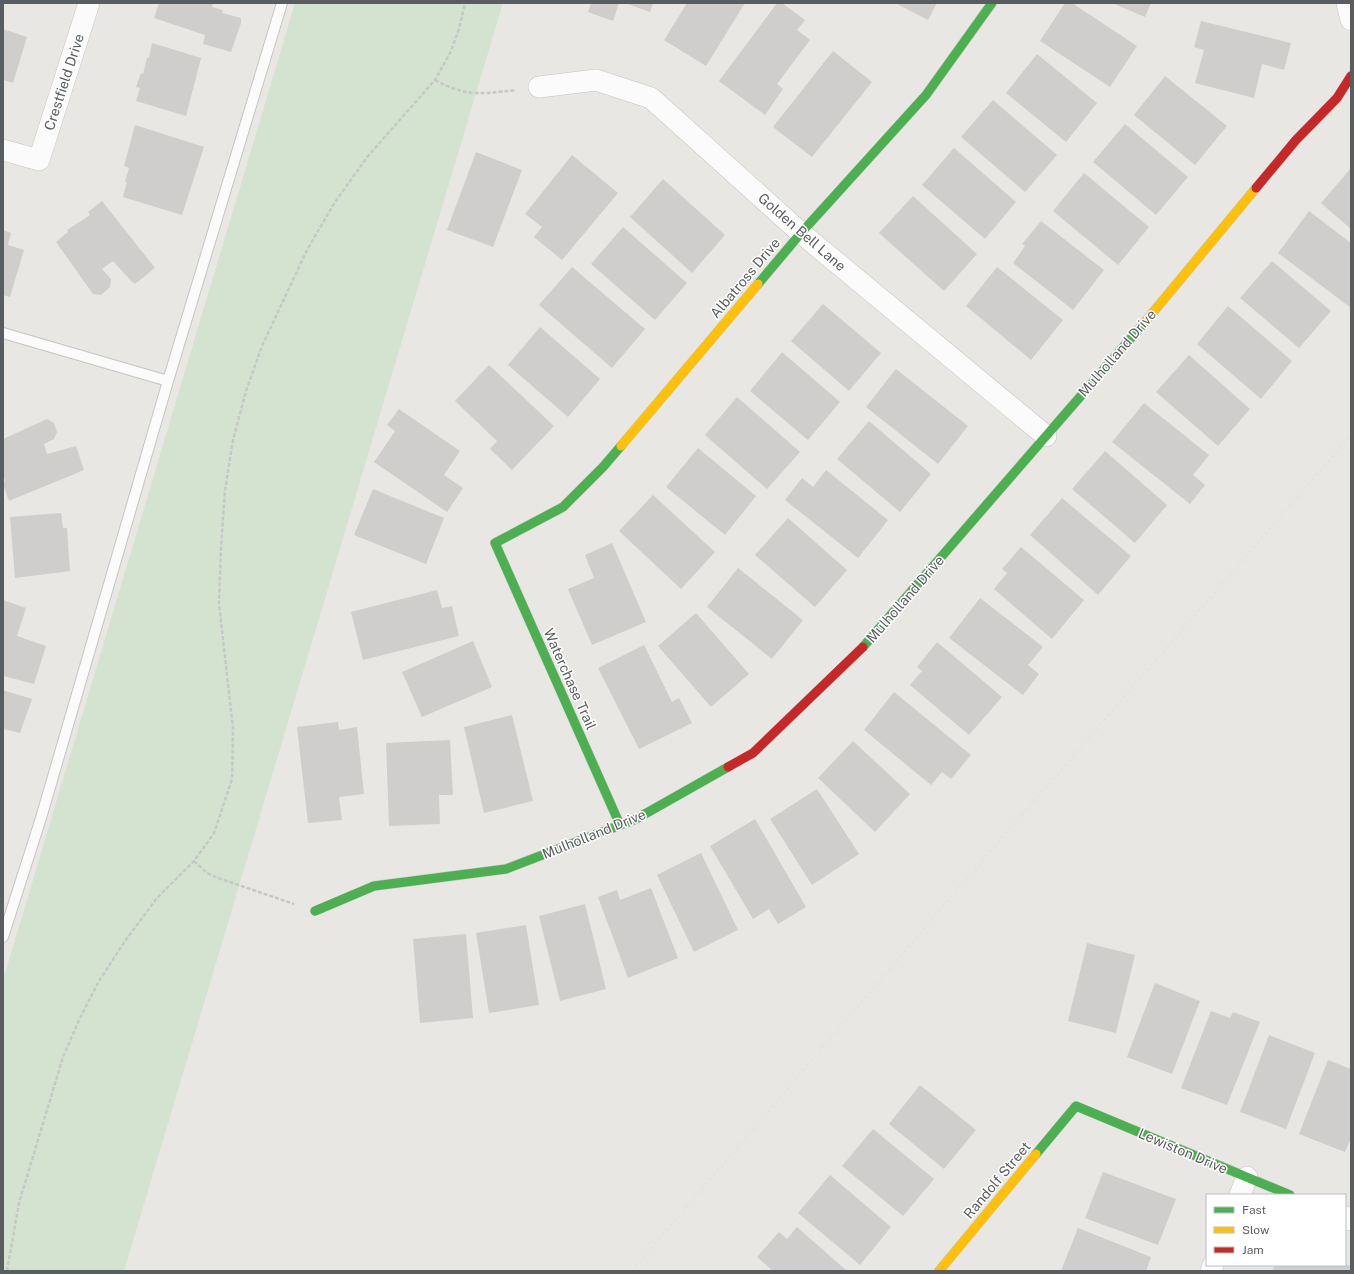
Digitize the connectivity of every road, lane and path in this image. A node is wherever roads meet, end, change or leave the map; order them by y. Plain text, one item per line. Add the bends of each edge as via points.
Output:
1 (89, 3) edge
2 (282, 3) edge
3 (465, 3) edge
4 (992, 3) edge
5 (1347, 3) edge
6 (1351, 20) edge
7 (1351, 76) edge
8 (436, 80) junction
9 (539, 87) joint
10 (3, 150) edge
11 (801, 233) junction
12 (3, 333) edge
13 (168, 381) junction
14 (1046, 436) junction
15 (495, 543) joint
16 (620, 825) junction
17 (194, 861) junction
18 (315, 911) joint
19 (3, 937) edge
20 (1076, 1106) joint
21 (1243, 1186) edge
22 (1285, 1194) edge
23 (7, 1271) edge
24 (939, 1271) edge

1 - 10 street, Crestfield Drive via 39,160
2 - 13 lane
3 - 8 path via 450,53
4 - 11 street, Albatross Drive via 926,95
5 - 6 street
7 - 14 street, Mulholland Drive via 1337,98 1296,140 1174,288
8 - 9 path via 466,93 484,94
8 - 17 path via 368,156 335,202 282,300 246,391 233,440 225,490 221,547 219,604 232,728 232,779 214,834
9 - 11 street, Golden Bell Lane via 596,80 651,98
11 - 14 street, Golden Bell Lane
11 - 15 street, Albatross Drive via 603,467 562,507
12 - 13 lane
13 - 19 lane via 41,818
14 - 16 street, Mulholland Drive via 868,643 753,752 636,819
15 - 16 street, Waterchase Trail
16 - 18 street, Mulholland Drive via 506,869 374,886
17 - 18 path via 207,873 218,878
17 - 23 path via 157,898 125,941 99,981 80,1018 63,1057 19,1203
20 - 21 street, Lewiston Drive
20 - 24 street, Randolf Street
21 - 22 street, Lewiston Drive

